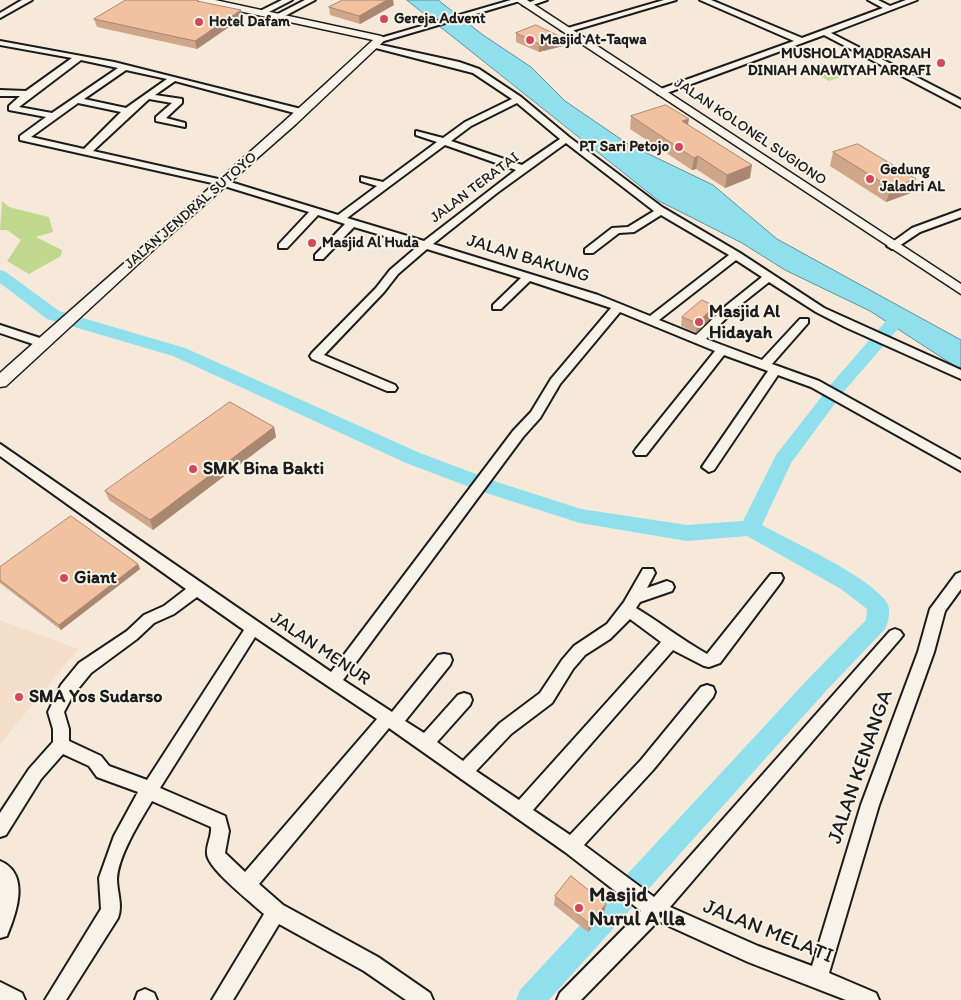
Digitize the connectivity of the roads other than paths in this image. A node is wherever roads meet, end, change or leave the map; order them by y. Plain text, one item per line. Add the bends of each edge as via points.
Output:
1 (28, 0) edge
2 (288, 0) edge
3 (311, 0) edge
4 (543, 0) edge
5 (672, 0) edge
6 (704, 0) edge
7 (872, 0) edge
8 (913, 0) edge
9 (209, 1) edge
10 (522, 2) edge
11 (890, 9) junction
12 (262, 12) junction
13 (0, 16) edge
14 (278, 16) junction
15 (565, 30) junction
16 (824, 32) junction
17 (800, 40) junction
18 (378, 42) junction
19 (0, 43) edge
20 (79, 58) junction
21 (124, 67) junction
22 (174, 78) junction
23 (661, 92) junction
24 (0, 93) edge
25 (28, 94) junction
26 (147, 96) junction
27 (518, 99) junction
28 (76, 100) junction
29 (961, 104) edge
30 (128, 111) junction
31 (302, 112) junction
32 (52, 116) junction
33 (182, 125) dead end
34 (418, 133) dead end
35 (566, 139) junction
36 (444, 141) junction
37 (86, 152) junction
38 (524, 169) junction
39 (364, 179) dead end
40 (224, 183) junction
41 (383, 186) junction
42 (661, 211) junction
43 (315, 212) junction
44 (961, 213) edge
45 (339, 219) junction
46 (352, 223) junction
47 (283, 246) dead end
48 (424, 246) junction
49 (892, 246) junction
50 (589, 251) dead end
51 (736, 256) junction
52 (319, 257) dead end
53 (528, 277) junction
54 (769, 277) junction
55 (961, 290) edge
56 (619, 306) junction
57 (497, 307) dead end
58 (652, 320) junction
59 (804, 321) dead end
60 (0, 329) edge
61 (698, 340) junction
62 (42, 343) junction
63 (722, 350) junction
64 (770, 367) junction
65 (961, 376) edge
66 (0, 382) edge
67 (815, 384) joint
68 (391, 388) dead end
69 (846, 400) joint
70 (0, 448) edge
71 (641, 452) dead end
72 (961, 466) edge
73 (709, 467) dead end
74 (648, 573) dead end
75 (776, 578) dead end
76 (961, 578) edge
77 (667, 587) dead end
78 (198, 588) junction
79 (631, 604) junction
80 (253, 628) junction
81 (895, 636) dead end
82 (671, 641) junction
83 (444, 660) dead end
84 (333, 681) junction
85 (707, 692) dead end
86 (464, 700) dead end
87 (391, 720) junction
88 (425, 743) junction
89 (61, 745) junction
90 (464, 772) junction
91 (150, 790) junction
92 (522, 811) junction
93 (0, 829) edge
94 (571, 846) junction
95 (0, 870) edge
96 (619, 882) joint
97 (246, 885) junction
98 (652, 907) junction
99 (276, 912) junction
100 (0, 929) edge
101 (818, 978) junction
102 (0, 992) edge
103 (15, 1000) edge
104 (55, 1000) edge
105 (222, 1000) edge
106 (422, 1000) edge
107 (567, 1000) edge
108 (869, 1000) edge

1 - 13 street
2 - 12 street
3 - 14 street
4 - 10 street
5 - 15 street
6 - 17 street
7 - 11 street
8 - 11 street
9 - 12 street
10 - 15 street, JALAN KOLONEL SUGIONO
10 - 18 street
11 - 16 street
12 - 14 street
14 - 18 street
15 - 23 street, JALAN KOLONEL SUGIONO
16 - 17 street
16 - 29 street
17 - 23 street
18 - 27 street via 468,68
18 - 31 street, JALAN JENDRAL SUTOYO
19 - 20 street
20 - 21 street
20 - 25 street
21 - 22 street
21 - 28 street
22 - 26 street
22 - 31 street
23 - 49 street, JALAN KOLONEL SUGIONO
24 - 25 street
25 - 32 street via 13,109
26 - 30 street
26 - 33 street via 179,102 159,119
27 - 35 street
27 - 36 street via 496,108
28 - 30 street
28 - 32 street
30 - 37 street
31 - 40 street, JALAN JENDRAL SUTOYO
32 - 37 street via 23,138
34 - 36 street
35 - 38 street, JALAN TERATAI
35 - 42 street
36 - 38 street
36 - 41 street
37 - 40 street
38 - 48 street, JALAN TERATAI
39 - 41 street
40 - 43 street, JALAN BAKUNG
40 - 62 street, JALAN JENDRAL SUTOYO
41 - 45 street
42 - 50 street via 630,230 616,230
42 - 51 street
43 - 45 street, JALAN BAKUNG
43 - 47 street
44 - 49 street via 916,230
45 - 46 street, JALAN BAKUNG
46 - 48 street, JALAN BAKUNG
46 - 52 street
48 - 53 street, JALAN BAKUNG
48 - 68 street, JALAN TERATAI via 388,277 380,290 316,356
49 - 55 street, JALAN KOLONEL SUGIONO
51 - 54 street
51 - 58 street
53 - 56 street, JALAN BAKUNG
53 - 57 street
54 - 61 street via 732,306
54 - 65 street via 849,325
56 - 58 street, JALAN BAKUNG
56 - 84 street via 555,382 536,415
58 - 61 street, JALAN BAKUNG
59 - 64 street
60 - 62 street
61 - 63 street, JALAN BAKUNG
62 - 66 street, JALAN JENDRAL SUTOYO
63 - 64 street, JALAN BAKUNG
63 - 71 street
64 - 67 street, JALAN BAKUNG
64 - 73 street
67 - 69 street
69 - 72 street
70 - 78 street, JALAN MENUR
74 - 79 street
75 - 82 street via 709,661
76 - 101 street, JALAN KENANGA via 938,609 926,652 870,804
77 - 79 street
78 - 80 street, JALAN MENUR
78 - 89 street via 169,610 149,619 79,675 63,696 56,712
79 - 82 street
79 - 90 street via 603,636 576,653 544,700 511,724
80 - 84 street, JALAN MENUR
80 - 91 street
81 - 98 street
82 - 92 street
83 - 87 street
84 - 87 street, JALAN MENUR
85 - 94 street via 647,765
86 - 88 street
87 - 88 street, JALAN MENUR
87 - 97 street
88 - 90 street, JALAN MENUR
89 - 91 street via 95,761 103,772
89 - 93 street via 35,774
90 - 92 street, JALAN MENUR
91 - 97 street via 219,822 216,855
91 - 104 street via 133,816 108,878 111,911
92 - 94 street, JALAN MENUR
94 - 96 street, JALAN MENUR
95 - 100 street via 10,890 10,904
96 - 98 street, JALAN MELATI
97 - 99 street
98 - 101 street, JALAN MELATI via 755,956
98 - 107 street
99 - 105 street
99 - 106 street via 371,964
101 - 108 street, JALAN MELATI
102 - 103 street

